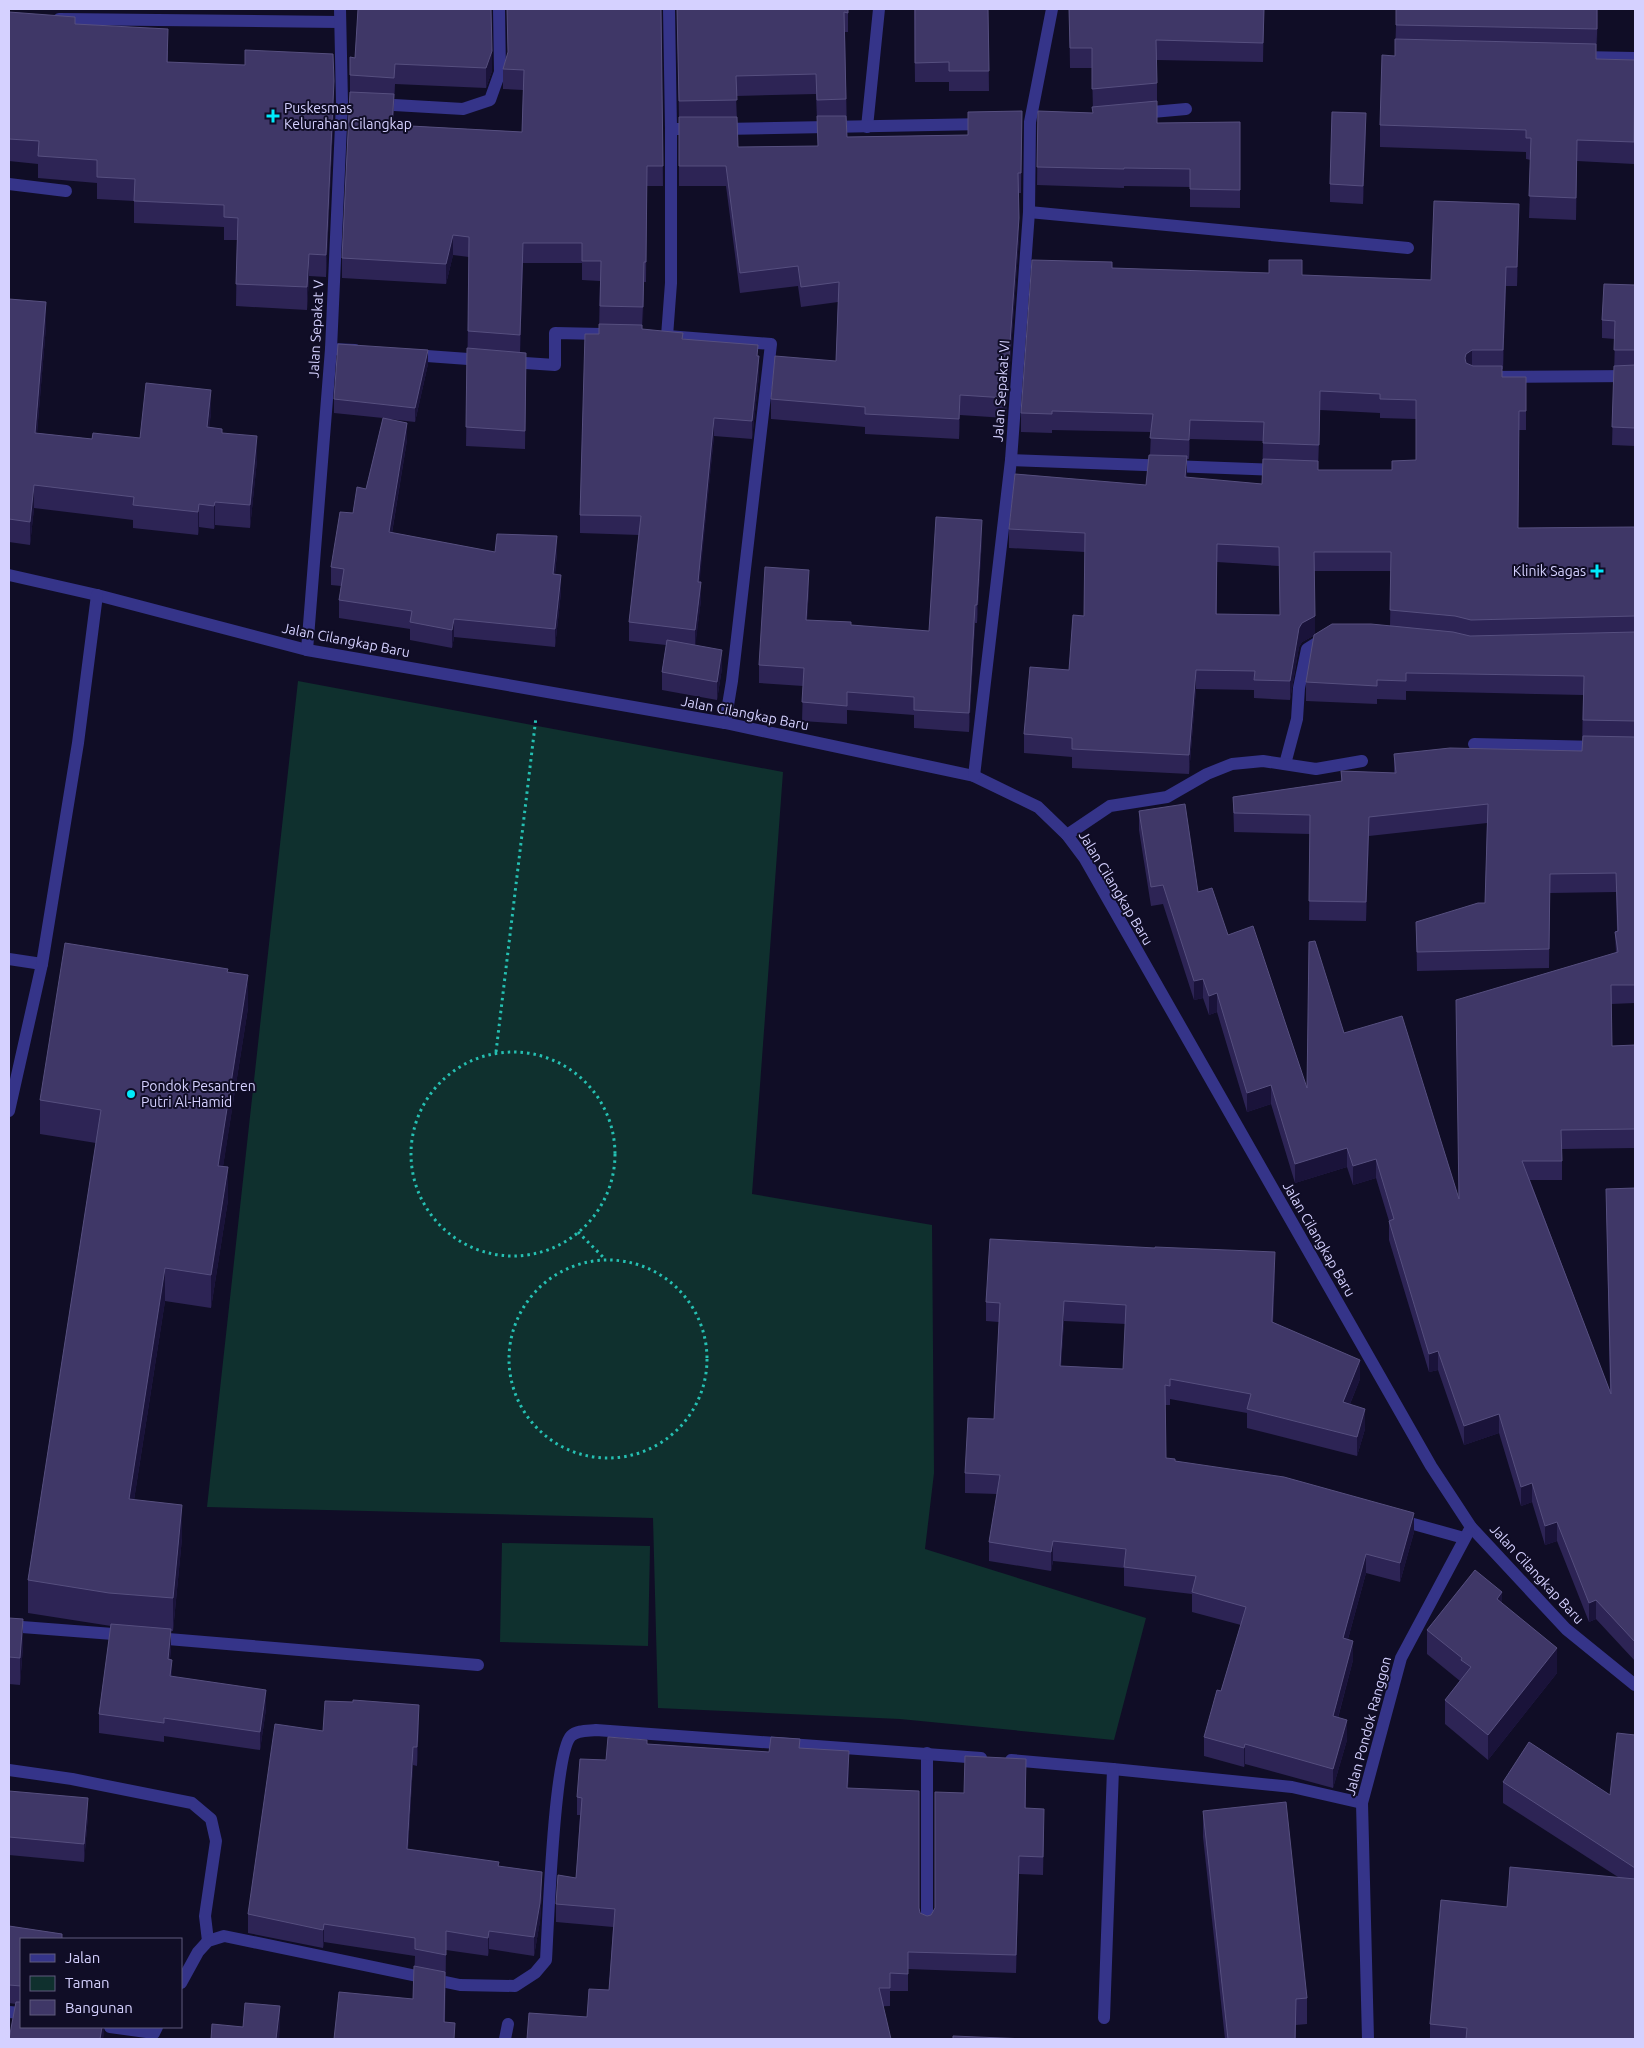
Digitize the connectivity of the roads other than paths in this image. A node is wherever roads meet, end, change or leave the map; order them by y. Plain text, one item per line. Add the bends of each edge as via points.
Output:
1 (499, 9) edge
2 (669, 9) edge
3 (879, 9) edge
4 (1052, 9) edge
5 (340, 15) edge
6 (54, 19) edge
7 (1568, 56) edge
8 (1635, 58) edge
9 (342, 103) junction
10 (1186, 109) dead end
11 (1128, 114) edge
12 (1001, 123) edge
13 (867, 127) junction
14 (671, 129) junction
15 (9, 184) edge
16 (66, 191) dead end
17 (1028, 212) junction
18 (1408, 248) dead end
19 (611, 335) edge
20 (331, 348) junction
21 (370, 351) edge
22 (399, 354) edge
23 (1635, 376) edge
24 (1473, 377) edge
25 (1011, 460) junction
26 (1294, 471) edge
27 (9, 575) edge
28 (97, 595) junction
29 (1338, 635) edge
30 (307, 650) junction
31 (725, 723) junction
32 (1474, 744) dead end
33 (1607, 747) edge
34 (1362, 761) dead end
35 (1285, 764) junction
36 (974, 776) junction
37 (1067, 835) junction
38 (9, 958) edge
39 (42, 964) junction
40 (9, 1110) edge
41 (1389, 1517) edge
42 (1471, 1527) junction
43 (1464, 1538) junction
44 (9, 1626) edge
45 (478, 1665) dead end
46 (1635, 1685) edge
47 (927, 1753) junction
48 (1113, 1769) junction
49 (9, 1770) edge
50 (1362, 1803) junction
51 (928, 1926) edge
52 (208, 1941) junction
53 (182, 1981) edge
54 (1104, 2018) dead end
55 (508, 2024) dead end
56 (118, 2028) edge
57 (155, 2033) edge
58 (505, 2039) edge
59 (1368, 2039) edge

1 - 9 street via 500,72 490,100 463,109
2 - 14 street
3 - 13 street
4 - 17 street, Jalan Sepakat VI via 1030,122
5 - 6 street
5 - 9 street, Jalan Sepakat V
7 - 8 street
9 - 20 street, Jalan Sepakat V
10 - 11 street
12 - 13 street
13 - 14 street
14 - 31 street via 671,283 663,336 770,344
15 - 16 street
17 - 18 street
17 - 25 street, Jalan Sepakat VI
19 - 22 street via 555,333 555,365
20 - 21 street
20 - 30 street, Jalan Sepakat V
23 - 24 street
25 - 26 street
25 - 36 street, Jalan Sepakat VI
27 - 28 street, Jalan Cilangkap Baru
28 - 30 street, Jalan Cilangkap Baru
28 - 39 street via 78,743
29 - 35 street via 1330,635 1307,649 1297,719
30 - 31 street, Jalan Cilangkap Baru
31 - 36 street, Jalan Cilangkap Baru
32 - 33 street
34 - 35 street via 1316,769
35 - 37 street via 1263,760 1232,764 1167,797 1110,806
36 - 37 street, Jalan Cilangkap Baru via 1038,806
37 - 42 street, Jalan Cilangkap Baru via 1090,868 1431,1466
38 - 39 street
39 - 40 street
41 - 43 street
42 - 43 street, Jalan Pondok Ranggon
42 - 46 street, Jalan Cilangkap Baru via 1566,1629
43 - 50 street, Jalan Pondok Ranggon via 1401,1658
44 - 45 street
47 - 48 street
47 - 51 street
47 - 52 street via 596,1730 581,1731 571,1736 565,1749 556,1807 546,1960 535,1973 515,1986 460,1986 224,1936
48 - 50 street via 1292,1787
48 - 54 street
49 - 52 street via 192,1803 211,1819 216,1841 205,1916
50 - 59 street, Jalan Pondok Ranggon
52 - 53 street
55 - 58 street
56 - 57 street

